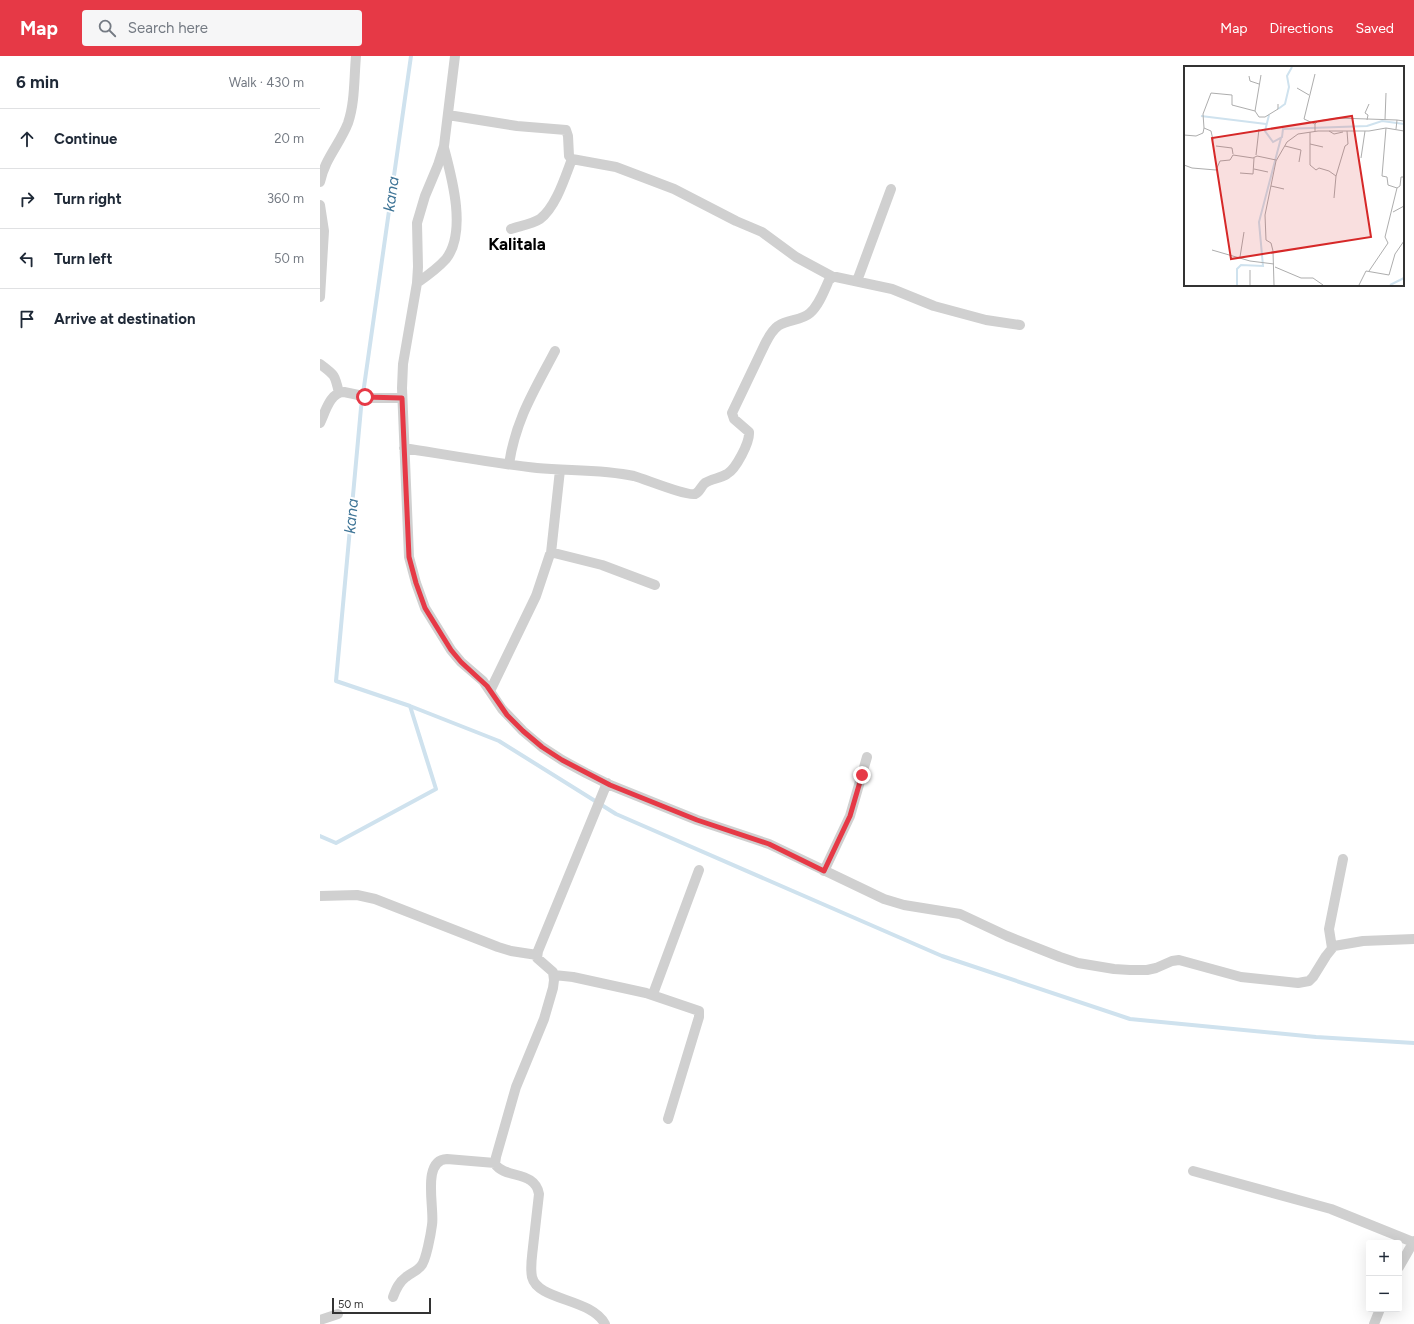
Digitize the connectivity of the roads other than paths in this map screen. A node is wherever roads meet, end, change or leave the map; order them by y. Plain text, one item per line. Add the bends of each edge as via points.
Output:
1 (356, 56) edge
2 (455, 56) edge
3 (448, 115) junction
4 (444, 146) junction
5 (572, 159) junction
6 (320, 182) edge
7 (891, 189) dead end
8 (320, 204) edge
9 (511, 229) dead end
10 (832, 277) junction
11 (857, 281) junction
12 (417, 283) junction
13 (320, 297) edge
14 (1020, 325) dead end
15 (555, 351) dead end
16 (320, 364) edge
17 (342, 393) junction
18 (402, 398) junction
19 (320, 423) edge
20 (404, 448) junction
21 (509, 464) junction
22 (560, 470) junction
23 (551, 553) junction
24 (655, 585) dead end
25 (490, 691) junction
26 (867, 757) dead end
27 (607, 783) junction
28 (1343, 859) dead end
29 (699, 870) dead end
30 (824, 871) junction
31 (320, 896) edge
32 (1414, 939) edge
33 (1332, 948) junction
34 (537, 955) junction
35 (554, 975) junction
36 (653, 994) junction
37 (668, 1119) dead end
38 (495, 1163) junction
39 (1193, 1171) dead end
40 (1414, 1241) edge
41 (1402, 1262) edge
42 (393, 1297) dead end
43 (1379, 1312) edge
44 (338, 1314) dead end
45 (320, 1320) edge
46 (605, 1324) edge
47 (1374, 1324) edge

1 - 6 street via 347,124 326,162
2 - 3 street
3 - 4 street
3 - 5 street via 517,126 566,130 569,156
4 - 12 street via 424,196 417,223
4 - 12 street via 453,191 455,238 446,258
5 - 9 street via 560,189 544,215 539,220
5 - 10 street via 616,167 674,189 762,232 796,257
7 - 11 street
8 - 13 street via 324,231
10 - 11 street
10 - 22 street via 811,313 777,326 765,344 732,413 734,419 749,432 749,436 745,448 728,474 704,483 694,494 634,476
11 - 14 street via 892,290 934,306 986,320
12 - 18 street via 403,364
15 - 21 street via 524,409 513,440
16 - 17 street via 332,372
17 - 18 street via 365,397
17 - 19 street via 334,396
18 - 20 street
20 - 21 street
20 - 25 street via 409,557 416,583 425,608 451,650
21 - 22 street
22 - 23 street
23 - 24 street via 602,565
23 - 25 street via 536,596
25 - 27 street via 507,715 542,747
26 - 30 street via 850,816
27 - 30 street via 697,820 769,844
27 - 34 street
28 - 33 street via 1329,929
29 - 36 street
30 - 33 street via 894,903 960,914 1060,957 1114,969 1147,970 1179,960 1242,977 1298,983 1313,977
31 - 34 street via 357,895 375,899 498,947
32 - 33 street via 1363,941
34 - 35 street
35 - 36 street
35 - 38 street via 544,1019 516,1087
36 - 37 street via 700,1013
38 - 42 street via 447,1159 438,1163 431,1180 433,1219 424,1261 418,1269 402,1280
38 - 46 street via 500,1169 531,1180 538,1189 531,1264 534,1283 543,1291 588,1308
39 - 40 street via 1332,1209
40 - 41 street
43 - 47 street
44 - 45 street

